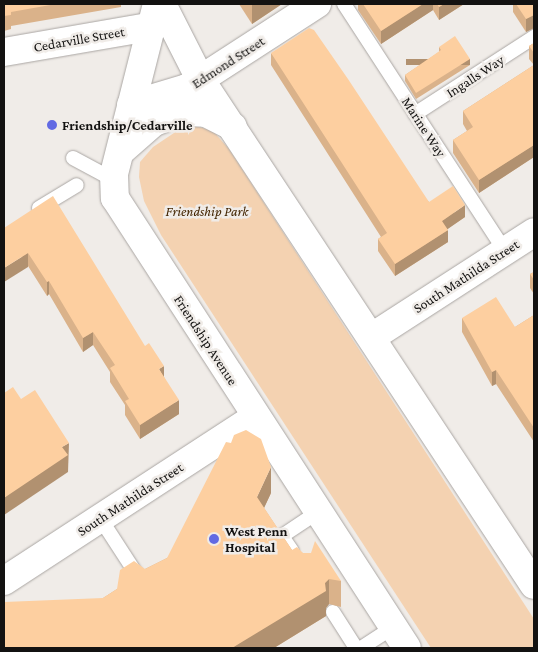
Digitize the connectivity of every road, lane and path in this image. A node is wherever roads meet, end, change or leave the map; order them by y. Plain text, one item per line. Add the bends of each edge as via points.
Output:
1 (317, 4) edge
2 (344, 4) edge
3 (158, 11) edge
4 (534, 37) edge
5 (4, 52) edge
6 (200, 79) junction
7 (132, 104) junction
8 (416, 114) junction
9 (233, 127) junction
10 (120, 151) junction
11 (73, 158) dead end
12 (114, 180) junction
13 (76, 185) dead end
14 (30, 213) edge
15 (534, 232) edge
16 (505, 251) junction
17 (372, 336) junction
18 (256, 417) junction
19 (318, 512) junction
20 (100, 518) junction
21 (301, 564) edge
22 (4, 581) edge
23 (534, 585) edge
24 (144, 586) edge
25 (333, 612) dead end
26 (400, 638) edge
27 (356, 648) edge
28 (360, 648) edge

1 - 6 street, Edmond Street
2 - 8 lane, Marine Way
3 - 5 street, Cedarville Street
3 - 6 street
3 - 7 street, Friendship Avenue
4 - 8 lane, Ingalls Way
6 - 7 street, Edmond Street via 187,88
6 - 9 street
7 - 10 street, Friendship Avenue
8 - 16 lane, Marine Way
9 - 10 street via 206,113 182,112 154,122
9 - 17 street
10 - 12 street, Friendship Avenue
11 - 12 lane
12 - 18 street, Friendship Avenue via 115,198
13 - 14 lane
15 - 16 street, South Mathilda Street
16 - 17 street, South Mathilda Street
17 - 23 street
18 - 19 street, Friendship Avenue
18 - 20 street, South Mathilda Street
19 - 21 lane via 282,536
19 - 26 street, Friendship Avenue
20 - 22 street, South Mathilda Street
20 - 24 lane
25 - 27 lane
26 - 28 lane

